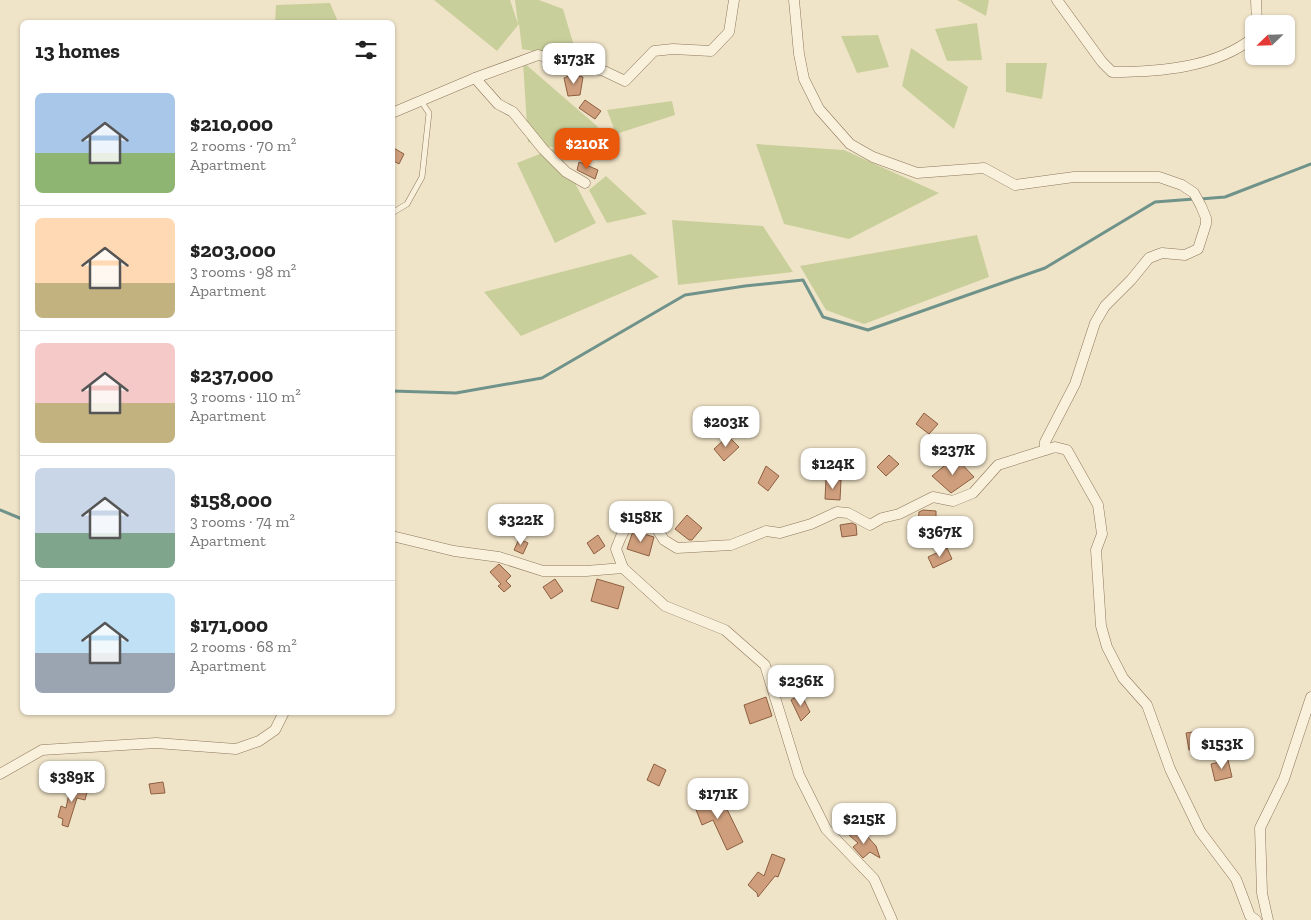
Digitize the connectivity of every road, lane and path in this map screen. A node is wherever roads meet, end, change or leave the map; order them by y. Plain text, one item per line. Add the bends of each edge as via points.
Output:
1 (734, 0) edge
2 (794, 0) edge
3 (1057, 0) edge
4 (1256, 0) edge
5 (1257, 15) edge
6 (1245, 44) edge
7 (475, 78) junction
8 (421, 101) junction
9 (395, 112) edge
10 (585, 183) dead end
11 (395, 213) edge
12 (1045, 450) junction
13 (395, 537) edge
14 (623, 568) junction
15 (1311, 697) edge
16 (282, 715) edge
17 (0, 774) edge
18 (892, 920) edge
19 (1256, 920) edge
20 (1268, 920) edge

1 - 7 street via 729,32 711,51 654,50 625,81 604,71 538,55
2 - 12 street via 804,79 819,109 850,144 872,157 917,173 984,168 1015,185 1074,177 1159,177 1194,193 1206,218 1198,249 1186,255 1162,253 1149,258 1105,306 1095,323 1075,384 1045,442
3 - 6 street via 1112,72 1183,67 1217,58
4 - 5 street
7 - 8 street
7 - 10 street via 498,104 513,112 566,172
8 - 9 street
8 - 11 lane via 429,114 422,177 406,204
12 - 14 street via 998,465 974,493 953,501 933,496 870,525 848,513 836,512 811,524 780,533 766,531 731,545 677,548 664,540 652,522 636,520 625,527 616,549
12 - 19 street via 1055,447 1067,450 1098,505 1102,534 1096,550 1101,626 1106,647 1123,678 1146,704 1170,769 1200,831 1236,879 1250,916
13 - 14 street via 454,551 499,556 543,571
14 - 18 street via 665,606 725,630 766,665 799,775 826,829 874,879
15 - 20 street via 1284,779 1260,828 1262,893
16 - 17 street via 275,730 259,741 236,749 156,743 42,750

